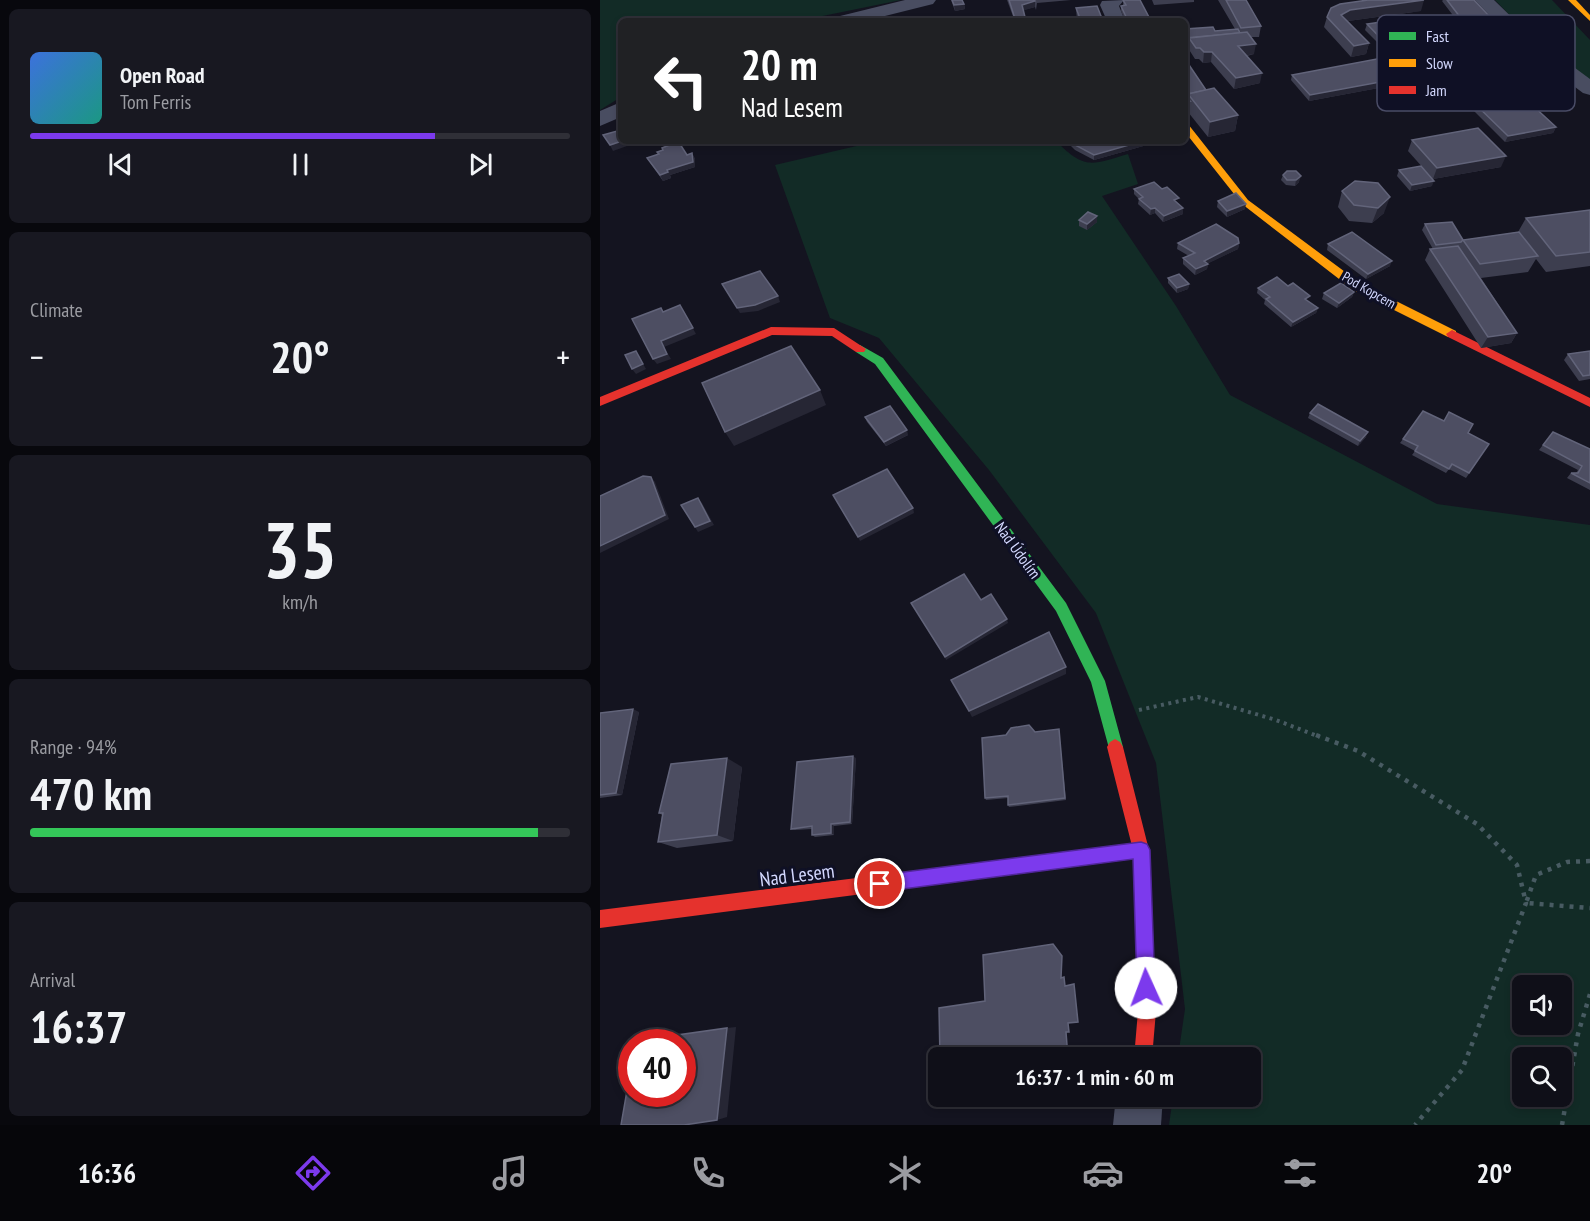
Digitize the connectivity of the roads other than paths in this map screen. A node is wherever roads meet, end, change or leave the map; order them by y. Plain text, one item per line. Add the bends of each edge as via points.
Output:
1 (927, 0) edge
2 (1115, 0) edge
3 (1484, 0) edge
4 (1572, 0) edge
5 (1499, 15) edge
6 (855, 18) edge
7 (1115, 18) edge
8 (1590, 19) edge
9 (1575, 78) edge
10 (1590, 89) edge
11 (618, 110) edge
12 (600, 120) edge
13 (1188, 130) edge
14 (600, 402) edge
15 (1590, 403) edge
16 (1141, 850) junction
17 (600, 920) edge
18 (1144, 1047) edge
19 (1139, 1107) edge
20 (1137, 1125) edge

1 - 6 street
2 - 7 street via 1109,5
3 - 5 street
4 - 8 street
9 - 10 street
11 - 12 street
13 - 15 street, Pod Kopcem via 1245,202 1356,286
14 - 16 street, Nad Údolím via 771,331 834,332 879,361 1061,607 1098,681
16 - 17 street, Nad Lesem
16 - 18 street, Nad Údolím via 1147,1011
19 - 20 street

